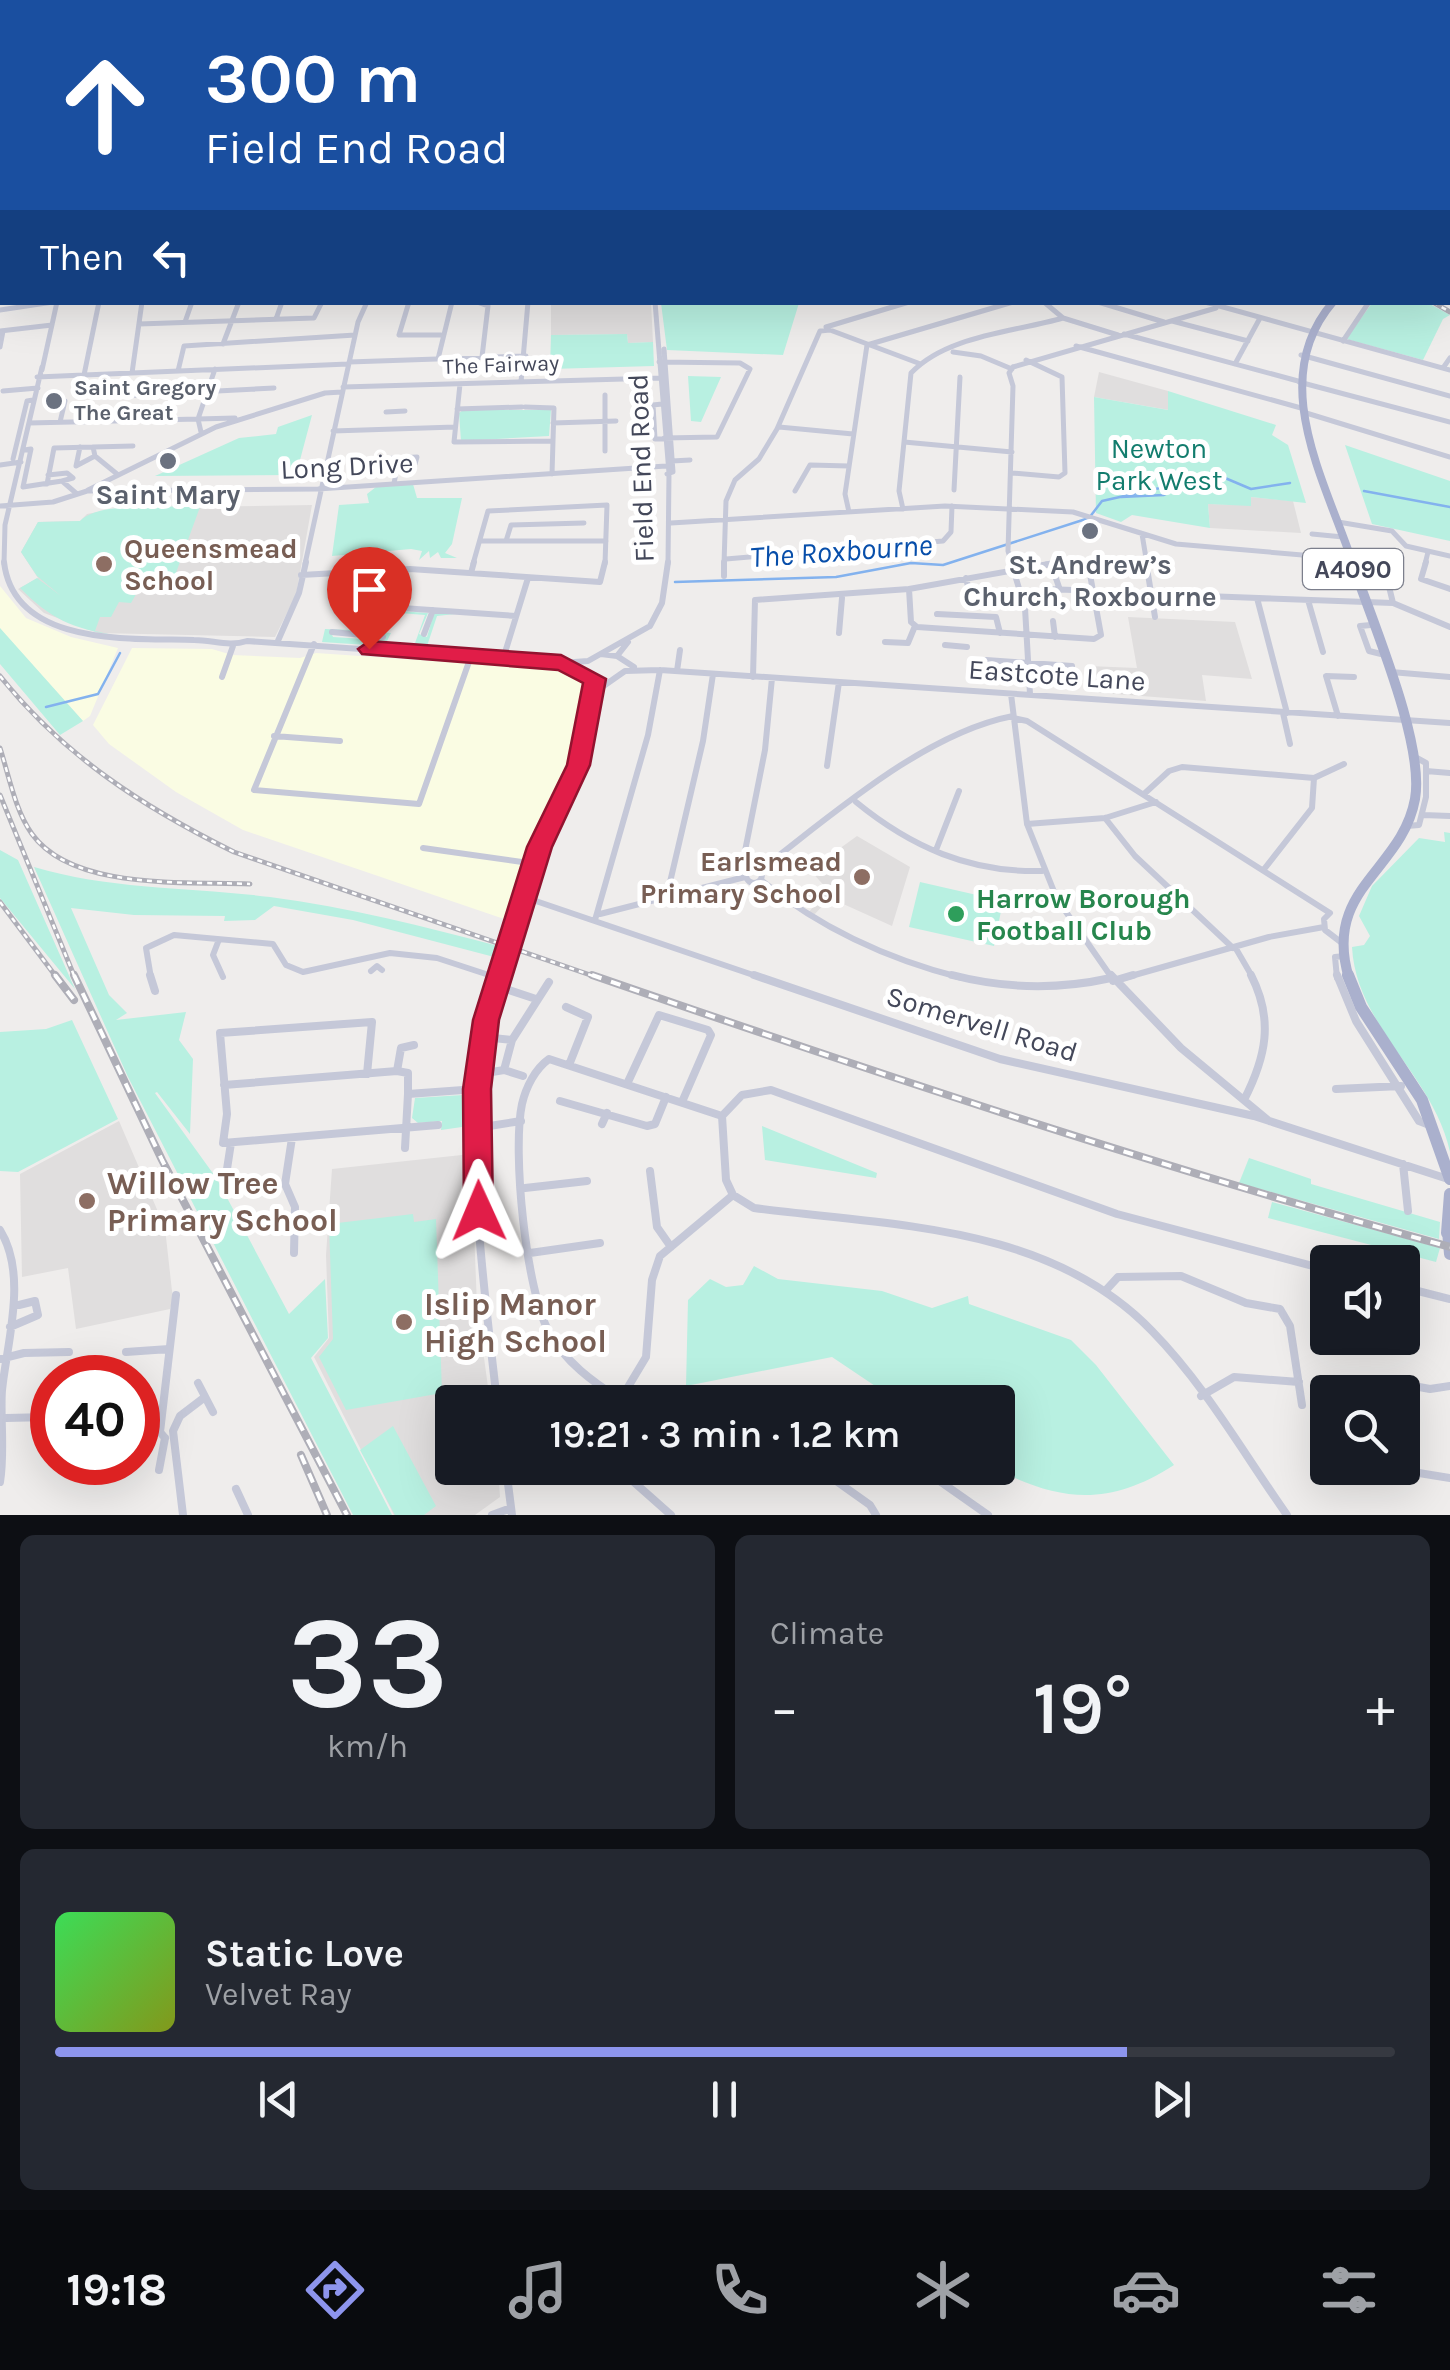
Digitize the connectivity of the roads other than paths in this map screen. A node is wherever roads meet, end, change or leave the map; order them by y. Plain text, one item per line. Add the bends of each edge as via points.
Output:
1 (612, 0) edge
2 (624, 0) edge
3 (34, 305) edge
4 (55, 305) edge
5 (98, 305) edge
6 (142, 305) edge
7 (191, 305) edge
8 (238, 305) edge
9 (281, 305) edge
10 (320, 305) edge
11 (365, 305) edge
12 (408, 305) edge
13 (451, 305) edge
14 (488, 305) edge
15 (528, 305) edge
16 (655, 305) edge
17 (899, 305) edge
18 (1003, 305) edge
19 (1048, 305) edge
20 (1109, 305) edge
21 (1210, 305) edge
22 (1331, 305) edge
23 (1367, 305) edge
24 (1217, 308) junction
25 (0, 310) edge
26 (1063, 318) junction
27 (1260, 318) junction
28 (276, 319) junction
29 (232, 320) junction
30 (1167, 321) junction
31 (184, 322) junction
32 (139, 324) junction
33 (52, 325) junction
34 (825, 328) junction
35 (2, 331) edge
36 (1312, 332) junction
37 (1121, 334) junction
38 (355, 335) junction
39 (441, 335) junction
40 (1248, 341) junction
41 (1343, 341) junction
42 (223, 344) junction
43 (867, 344) junction
44 (0, 346) edge
45 (1076, 346) junction
46 (664, 350) dead end
47 (963, 350) junction
48 (1301, 355) junction
49 (526, 356) junction
50 (482, 358) junction
51 (1450, 358) edge
52 (438, 359) junction
53 (1026, 360) junction
54 (662, 362) junction
55 (348, 363) junction
56 (918, 363) junction
57 (1235, 364) junction
58 (1012, 368) junction
59 (1447, 369) edge
60 (178, 370) junction
61 (215, 370) junction
62 (132, 372) junction
63 (84, 375) junction
64 (960, 377) dead end
65 (660, 378) junction
66 (1298, 381) junction
67 (521, 382) junction
68 (332, 384) dead end
69 (460, 384) junction
70 (36, 387) junction
71 (2, 388) edge
72 (274, 388) dead end
73 (342, 390) junction
74 (329, 393) junction
75 (207, 394) junction
76 (605, 396) dead end
77 (1450, 396) edge
78 (102, 397) dead end
79 (65, 401) dead end
80 (662, 404) junction
81 (457, 409) junction
82 (1302, 410) junction
83 (406, 411) dead end
84 (386, 412) dead end
85 (396, 412) junction
86 (241, 418) junction
87 (198, 419) junction
88 (221, 419) junction
89 (643, 420) dead end
90 (653, 420) junction
91 (28, 421) junction
92 (616, 421) dead end
93 (60, 422) junction
94 (230, 422) junction
95 (605, 422) junction
96 (1450, 422) edge
97 (554, 423) junction
98 (778, 426) junction
99 (455, 427) junction
100 (393, 428) junction
101 (332, 430) junction
102 (853, 434) junction
103 (198, 436) junction
104 (666, 438) junction
105 (553, 440) junction
106 (904, 442) junction
107 (133, 446) dead end
108 (957, 446) junction
109 (80, 447) junction
110 (93, 448) junction
111 (605, 451) dead end
112 (1012, 452) junction
113 (19, 455) junction
114 (95, 456) junction
115 (1450, 457) edge
116 (690, 460) dead end
117 (0, 465) edge
118 (397, 466) junction
119 (849, 466) junction
120 (668, 467) junction
121 (1012, 473) junction
122 (118, 474) junction
123 (552, 474) junction
124 (48, 475) junction
125 (62, 481) junction
126 (47, 484) junction
127 (394, 484) junction
128 (318, 489) junction
129 (954, 490) dead end
130 (87, 492) junction
131 (795, 492) dead end
132 (78, 495) junction
133 (12, 503) junction
134 (0, 504) edge
135 (29, 504) junction
136 (952, 506) junction
137 (903, 509) junction
138 (1011, 509) junction
139 (849, 512) junction
140 (726, 519) junction
141 (671, 522) junction
142 (1338, 522) junction
143 (584, 523) dead end
144 (1142, 534) junction
145 (1312, 534) dead end
146 (1342, 537) junction
147 (480, 541) junction
148 (506, 541) junction
149 (606, 541) junction
150 (1428, 552) junction
151 (1450, 556) edge
152 (1382, 558) dead end
153 (726, 559) junction
154 (1350, 559) junction
155 (1051, 564) junction
156 (348, 572) junction
157 (1015, 572) junction
158 (471, 573) junction
159 (301, 575) junction
160 (724, 576) dead end
161 (528, 578) junction
162 (966, 578) junction
163 (909, 586) junction
164 (1044, 589) dead end
165 (1450, 589) edge
166 (1060, 590) junction
167 (1073, 590) dead end
168 (1152, 594) junction
169 (842, 598) junction
170 (1257, 598) junction
171 (1308, 600) junction
172 (947, 601) dead end
173 (1364, 602) junction
174 (972, 603) dead end
175 (1393, 604) junction
176 (370, 606) junction
177 (433, 610) junction
178 (936, 614) dead end
179 (947, 614) junction
180 (516, 616) junction
181 (1155, 617) dead end
182 (1053, 621) dead end
183 (650, 626) junction
184 (915, 626) junction
185 (1450, 628) edge
186 (957, 631) junction
187 (332, 632) dead end
188 (358, 632) junction
189 (1000, 633) junction
190 (839, 634) dead end
191 (424, 635) dead end
192 (1028, 635) junction
193 (384, 636) dead end
194 (1055, 637) junction
195 (890, 642) dead end
196 (277, 643) junction
197 (314, 644) junction
198 (233, 646) junction
199 (945, 646) dead end
200 (956, 646) junction
201 (967, 647) dead end
202 (1002, 647) dead end
203 (680, 650) dead end
204 (1323, 652) dead end
205 (601, 654) junction
206 (471, 656) junction
207 (503, 659) junction
208 (620, 659) junction
209 (986, 660) dead end
210 (588, 661) junction
211 (1004, 661) junction
212 (561, 663) junction
213 (1029, 664) junction
214 (1072, 666) dead end
215 (660, 670) junction
216 (678, 671) junction
217 (1387, 672) junction
218 (587, 673) junction
219 (623, 673) junction
220 (713, 674) junction
221 (222, 676) dead end
222 (753, 677) junction
223 (1354, 677) dead end
224 (1450, 677) edge
225 (772, 678) junction
226 (595, 679) junction
227 (609, 680) junction
228 (839, 682) junction
229 (596, 692) junction
230 (1010, 694) junction
231 (1030, 694) junction
232 (1285, 713) junction
233 (1338, 716) junction
234 (1013, 717) junction
235 (1403, 720) junction
236 (1450, 723) edge
237 (274, 736) junction
238 (340, 741) dead end
239 (1290, 744) dead end
240 (1414, 756) junction
241 (1344, 764) dead end
242 (827, 766) dead end
243 (1426, 771) junction
244 (1450, 773) edge
245 (1314, 778) junction
246 (958, 791) dead end
247 (1144, 794) junction
248 (856, 802) junction
249 (1156, 802) junction
250 (1422, 815) junction
251 (1450, 816) edge
252 (1105, 818) junction
253 (1027, 824) junction
254 (1407, 826) junction
255 (423, 848) dead end
256 (936, 850) junction
257 (536, 864) junction
258 (1264, 868) junction
259 (1042, 871) junction
260 (746, 873) junction
261 (760, 875) junction
262 (667, 895) junction
263 (527, 898) junction
264 (1346, 912) junction
265 (1330, 913) junction
266 (597, 917) junction
267 (1324, 927) junction
268 (218, 942) junction
269 (1234, 947) junction
270 (1343, 950) junction
271 (382, 970) dead end
272 (370, 971) dead end
273 (223, 977) dead end
274 (498, 978) junction
275 (1112, 979) junction
276 (549, 982) dead end
277 (506, 990) dead end
278 (155, 991) dead end
279 (536, 999) junction
280 (566, 1006) dead end
281 (483, 1037) junction
282 (512, 1040) junction
283 (414, 1045) dead end
284 (569, 1065) junction
285 (504, 1070) junction
286 (397, 1071) junction
287 (492, 1072) dead end
288 (367, 1074) junction
289 (523, 1076) dead end
290 (224, 1084) junction
291 (627, 1084) junction
292 (1401, 1086) junction
293 (1336, 1088) dead end
294 (477, 1089) junction
295 (408, 1094) junction
296 (666, 1097) junction
297 (1241, 1098) junction
298 (560, 1101) dead end
299 (682, 1102) junction
300 (1230, 1110) junction
301 (607, 1113) junction
302 (722, 1116) junction
303 (1269, 1121) junction
304 (520, 1122) junction
305 (438, 1124) dead end
306 (602, 1124) dead end
307 (1434, 1126) junction
308 (406, 1127) junction
309 (477, 1128) junction
310 (292, 1138) junction
311 (228, 1143) junction
312 (405, 1148) dead end
313 (1402, 1164) junction
314 (650, 1171) dead end
315 (1443, 1173) edge
316 (584, 1179) dead end
317 (225, 1182) dead end
318 (525, 1188) junction
319 (1450, 1193) edge
320 (733, 1195) junction
321 (1408, 1211) dead end
322 (1449, 1228) edge
323 (2, 1237) edge
324 (600, 1243) dead end
325 (670, 1247) junction
326 (294, 1253) dead end
327 (530, 1253) junction
328 (1450, 1254) edge
329 (1310, 1266) edge
330 (10, 1277) junction
331 (0, 1289) edge
332 (1107, 1289) junction
333 (1420, 1292) edge
334 (176, 1295) dead end
335 (1450, 1299) edge
336 (19, 1306) dead end
337 (9, 1327) junction
338 (170, 1349) junction
339 (69, 1352) dead end
340 (126, 1352) dead end
341 (5, 1358) edge
342 (1299, 1382) junction
343 (198, 1383) dead end
344 (495, 1385) edge
345 (598, 1385) edge
346 (629, 1385) edge
347 (1450, 1386) edge
348 (1420, 1387) edge
349 (205, 1396) junction
350 (1201, 1396) junction
351 (1302, 1405) dead end
352 (212, 1412) dead end
353 (161, 1413) joint
354 (30, 1421) edge
355 (4, 1426) edge
356 (170, 1437) junction
357 (160, 1467) edge
358 (1420, 1475) edge
359 (1450, 1478) edge
360 (0, 1482) edge
361 (509, 1485) edge
362 (637, 1485) edge
363 (839, 1485) edge
364 (945, 1485) edge
365 (236, 1488) dead end
366 (512, 1512) edge
367 (873, 1513) edge
368 (985, 1514) edge
369 (183, 1515) edge
370 (248, 1515) edge
371 (492, 1515) edge
372 (671, 1515) edge
373 (1287, 1515) edge

1 - 2 street
3 - 25 street
4 - 33 street
5 - 63 street
6 - 32 street
7 - 31 street
8 - 29 street
9 - 28 street
10 - 28 street via 314,318
11 - 38 street
12 - 39 street via 399,335
13 - 39 street
14 - 50 street
15 - 49 street
16 - 54 street, Field End Road
17 - 34 street
18 - 43 street
19 - 26 street
20 - 30 street
21 - 24 street
22 - 36 main road, A4090
23 - 41 street
24 - 27 street
24 - 30 street
26 - 37 street
26 - 47 street
27 - 36 street
27 - 40 street
28 - 29 street
29 - 31 street
29 - 42 street
30 - 37 street
30 - 40 street
31 - 32 street
32 - 62 street
33 - 35 street
33 - 70 street
34 - 43 street
34 - 98 street
35 - 44 street
36 - 41 street
36 - 48 main road, A4090
37 - 45 street
37 - 57 street
38 - 42 street
38 - 55 street
39 - 52 street
40 - 57 street
41 - 59 street
42 - 60 street via 183,346
43 - 56 street
43 - 102 street
45 - 53 street
45 - 82 street
46 - 54 street
47 - 56 street
47 - 58 street
48 - 66 main road, A4090
48 - 77 street
49 - 50 street
49 - 67 street
50 - 52 street
51 - 59 street
52 - 55 street
53 - 58 street
53 - 121 street via 1062,376 1065,474
54 - 65 street, Field End Road
54 - 104 street
54 - 104 street via 747,366 717,436
55 - 61 street
55 - 73 street
56 - 106 street
57 - 66 street
58 - 112 street
60 - 61 street
60 - 62 street
61 - 75 street
62 - 63 street
63 - 70 street via 55,376
64 - 108 street
65 - 67 street, The Fairway
65 - 80 street, Field End Road
66 - 82 main road, A4090
66 - 96 street
67 - 69 street, The Fairway
68 - 74 street
69 - 73 street, The Fairway
69 - 81 street
70 - 71 street
70 - 91 street
72 - 75 street
73 - 74 street, The Fairway
73 - 101 street
74 - 86 street, The Fairway
75 - 78 street
75 - 87 street
76 - 95 street
79 - 93 street
80 - 90 street via 653,402
80 - 104 street, Field End Road
81 - 97 street via 552,407
81 - 99 street
82 - 115 street
82 - 142 main road, A4090
83 - 85 street
84 - 85 street
85 - 100 street
86 - 88 street, The Fairway
86 - 94 street, The Fairway
87 - 88 street, The Fairway
87 - 93 street, The Fairway
87 - 103 street
88 - 94 street, The Fairway
89 - 90 street
90 - 104 street via 655,443
91 - 93 street, The Fairway
91 - 113 street
92 - 95 street
94 - 103 street, The Fairway
95 - 97 street
95 - 111 street
97 - 105 street
98 - 102 street
98 - 140 street via 735,480
99 - 100 street
99 - 105 street via 457,443
100 - 101 street
101 - 128 street
102 - 119 street
103 - 122 street, The Fairway
104 - 120 street, Field End Road
105 - 123 street
106 - 108 street
106 - 137 street via 898,491
107 - 110 street
108 - 112 street
108 - 129 street
109 - 110 street
109 - 114 street via 76,466
109 - 124 street via 54,448
110 - 114 street
112 - 121 street
113 - 117 street
113 - 126 street via 31,449 24,486
113 - 133 street
114 - 122 street
116 - 120 street
118 - 118 street via 415,464 417,457 379,459 379,466
118 - 127 street
119 - 131 street via 810,465
119 - 139 street
120 - 123 street, Long Drive
120 - 141 street, Field End Road
121 - 138 street
122 - 130 street, The Fairway
123 - 127 street, Long Drive
124 - 125 street via 68,472 73,478
124 - 126 street
125 - 126 street
125 - 132 street
127 - 128 street, Long Drive
128 - 130 street, Long Drive
128 - 159 street
130 - 132 street, Long Drive
132 - 135 street, Long Drive
133 - 134 street
133 - 134 street
133 - 135 street, Long Drive
133 - 135 street
133 - 198 street via 2,570 28,610 94,636
136 - 137 street
136 - 138 street
136 - 153 street via 952,532 943,541
137 - 139 street
138 - 144 street via 1092,515
138 - 157 street
139 - 140 street
140 - 141 street
140 - 153 street
141 - 183 street, Field End Road via 666,600
142 - 146 main road, A4090
142 - 150 street via 1392,531 1406,546
143 - 148 street via 511,525
144 - 154 street via 1214,550
144 - 168 street
145 - 146 street
146 - 154 main road, A4090
147 - 148 street
147 - 149 street via 486,510 607,503
147 - 158 street
148 - 149 street
149 - 161 street via 600,582
150 - 151 street
150 - 165 street via 1422,579
152 - 175 street
153 - 160 street
154 - 173 main road, A4090
155 - 157 street
155 - 166 street
155 - 194 street via 1073,560 1089,569 1102,635
156 - 158 street
156 - 159 street
156 - 176 street via 346,594
157 - 162 street
157 - 192 street
158 - 161 street
159 - 196 street
161 - 180 street
162 - 163 street
162 - 174 street
163 - 169 street
163 - 184 street
164 - 166 street
166 - 167 street
168 - 170 street
168 - 181 street
169 - 190 street
169 - 222 street via 753,602
170 - 171 street
170 - 232 street
171 - 173 street
171 - 204 street
172 - 179 street
173 - 175 street
173 - 217 main road, A4090
175 - 185 street
176 - 177 street
176 - 188 street
177 - 180 street
177 - 191 street
178 - 179 street
179 - 189 street via 985,612 998,619
180 - 207 street
182 - 194 street
183 - 205 street
183 - 208 street, Field End Road via 618,648
184 - 186 street
184 - 195 street via 911,642
186 - 189 street
186 - 200 street
187 - 188 street
188 - 193 street
189 - 192 street
192 - 194 street
192 - 213 street
196 - 197 street
196 - 198 street
197 - 206 street
197 - 237 street
198 - 221 street
199 - 200 street
200 - 201 street
202 - 211 street
203 - 216 street
205 - 208 street
205 - 210 street
206 - 207 street
206 - 237 street via 419,804 254,790
207 - 212 street
208 - 215 street, Eastcote Lane
208 - 219 street
209 - 211 street
210 - 212 street
210 - 218 street
211 - 213 street
212 - 218 street
213 - 214 street
213 - 231 street
215 - 216 street, Eastcote Lane
215 - 219 street, Eastcote Lane
215 - 266 street
216 - 220 street, Eastcote Lane
217 - 224 street
217 - 235 main road, A4090
218 - 226 street
219 - 227 street
220 - 222 street, Eastcote Lane
220 - 262 street
222 - 225 street, Eastcote Lane
223 - 233 street via 1326,676
225 - 228 street, Eastcote Lane
225 - 260 street
226 - 227 street
226 - 229 street
227 - 229 street
228 - 230 street, Eastcote Lane
228 - 242 street
229 - 257 street via 578,765
230 - 231 street, Eastcote Lane
230 - 234 street
231 - 232 street, Eastcote Lane
232 - 233 street, Eastcote Lane
232 - 239 street
233 - 235 street, Eastcote Lane
234 - 247 street
234 - 248 street via 998,716 962,734
234 - 253 street
235 - 236 street, Eastcote Lane
235 - 240 main road, A4090
237 - 238 street
240 - 243 street
240 - 254 main road, A4090 via 1416,796
241 - 245 street
243 - 244 street
243 - 250 street
245 - 247 street via 1182,766
245 - 258 street via 1312,808
246 - 256 street
247 - 249 street
248 - 256 street
248 - 261 street
249 - 252 street
249 - 258 street
250 - 251 street
250 - 254 street via 1416,827
252 - 253 street
252 - 269 street via 1135,856
253 - 259 street
254 - 264 main road via 1358,884
255 - 257 street
256 - 259 street via 987,870
257 - 263 street
258 - 265 street
259 - 275 street
260 - 261 street
260 - 261 street via 752,882
260 - 262 street
261 - 275 street via 818,926 909,964 1033,986
262 - 266 street
263 - 266 street, Somervell Road
263 - 274 street
264 - 265 street
264 - 270 main road
265 - 267 street
266 - 300 street, Somervell Road via 1000,1059
267 - 269 street
267 - 270 street
268 - 273 street via 213,954
268 - 274 street via 273,944 286,966 303,972 390,953 449,961
268 - 278 street via 185,933 150,945 144,957
269 - 275 street
269 - 297 street via 1268,1012 1260,1062
270 - 292 street via 1334,960 1346,997
270 - 307 main road via 1365,1014
271 - 272 street
274 - 281 street
275 - 297 street
276 - 279 street
277 - 279 street
279 - 282 street
280 - 284 street via 588,1017
281 - 282 street
281 - 294 street
282 - 285 street
283 - 286 street via 401,1048
284 - 291 street
284 - 304 street via 544,1060
285 - 287 street
285 - 289 street
286 - 288 street
286 - 295 street via 408,1073
288 - 290 street
288 - 290 street via 372,1022 220,1033
290 - 311 street
291 - 296 street
291 - 299 street via 660,1015 708,1030
292 - 293 street
292 - 307 street via 1422,1124
294 - 295 street
294 - 309 street
295 - 308 street
296 - 299 street
296 - 301 street via 648,1126
297 - 300 street
297 - 303 street
298 - 301 street
299 - 302 street
300 - 303 street, Somervell Road
301 - 306 street
302 - 320 street
302 - 329 street via 742,1094 772,1090 1068,1195
303 - 313 street, Somervell Road
304 - 309 street
304 - 318 street
305 - 308 street
307 - 315 main road
308 - 310 street
308 - 312 street
309 - 344 street via 482,1290
310 - 311 street
310 - 326 street via 286,1184 295,1208
311 - 317 street
313 - 315 street, Somervell Road
313 - 321 street
314 - 325 street via 656,1227
315 - 319 main road
316 - 318 street
318 - 327 street
319 - 322 main road
320 - 325 street
320 - 332 street via 754,1208 1018,1246
322 - 328 main road
323 - 330 street
324 - 327 street
325 - 346 street via 654,1269 646,1356
327 - 345 street via 536,1298 555,1342
330 - 331 street
330 - 337 street
332 - 342 street via 1118,1277 1181,1276 1280,1310 1288,1319
332 - 350 street via 1154,1332
333 - 335 street
334 - 338 street
336 - 337 street via 35,1301 38,1316
337 - 341 street
338 - 340 street
338 - 353 street
339 - 341 street
341 - 355 street
342 - 350 street via 1234,1377
342 - 351 street
343 - 349 street
347 - 348 street
349 - 352 street
349 - 356 street via 180,1416
350 - 373 street
353 - 356 street via 160,1432
354 - 355 street
355 - 360 street
356 - 357 street
356 - 369 street
358 - 359 street
361 - 366 street
362 - 372 street
363 - 367 street
364 - 368 street
365 - 370 street
366 - 371 street

